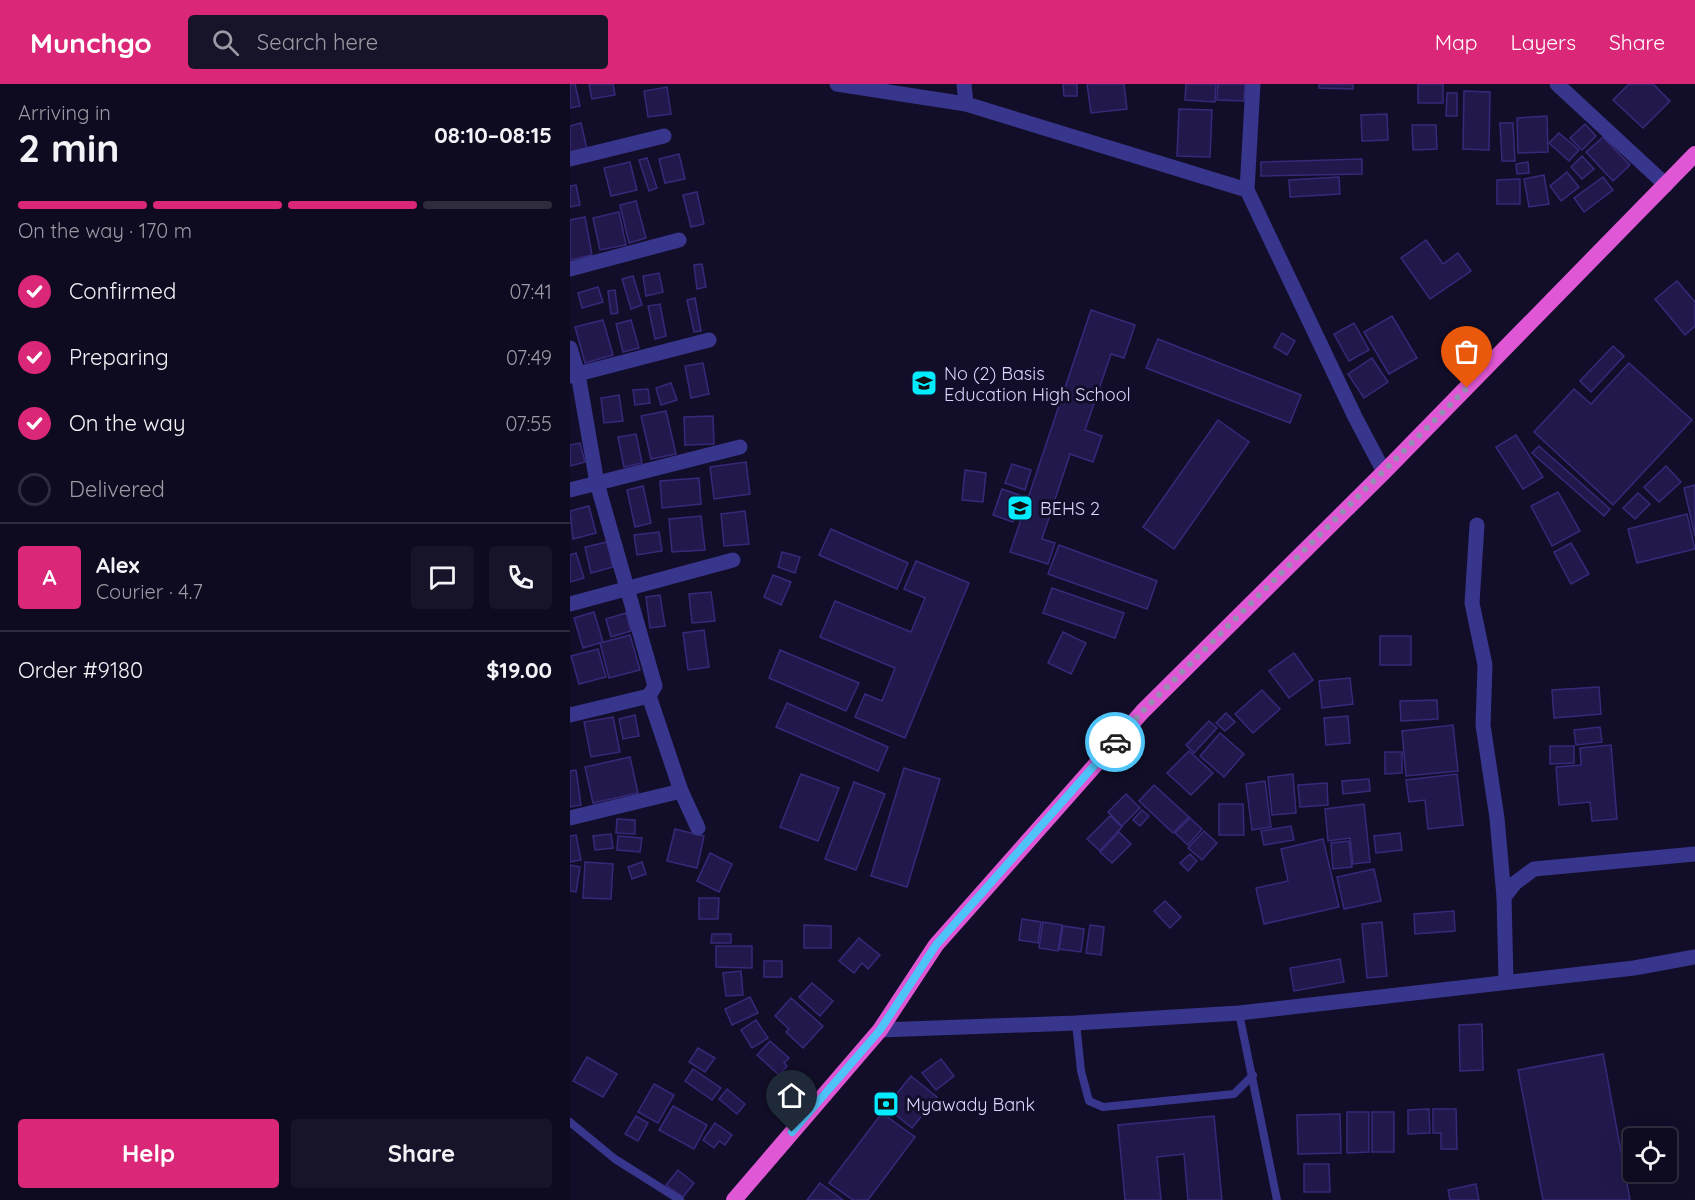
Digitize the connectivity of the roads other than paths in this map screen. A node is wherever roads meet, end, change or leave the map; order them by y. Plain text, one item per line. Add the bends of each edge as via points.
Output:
1 (837, 84) edge
2 (964, 84) edge
3 (1253, 84) edge
4 (1557, 84) edge
5 (966, 104) junction
6 (664, 136) dead end
7 (1695, 154) edge
8 (570, 159) edge
9 (1665, 185) junction
10 (1247, 190) junction
11 (679, 240) dead end
12 (570, 269) edge
13 (709, 340) dead end
14 (570, 348) edge
15 (574, 375) edge
16 (740, 447) dead end
17 (1384, 472) junction
18 (597, 483) junction
19 (570, 490) edge
20 (1477, 525) dead end
21 (733, 560) dead end
22 (628, 587) junction
23 (570, 604) edge
24 (649, 696) junction
25 (570, 715) edge
26 (681, 791) junction
27 (570, 818) edge
28 (698, 828) dead end
29 (1695, 854) edge
30 (1504, 897) junction
31 (1695, 957) edge
32 (1506, 980) junction
33 (1239, 1013) junction
34 (1076, 1023) junction
35 (880, 1030) junction
36 (1253, 1076) junction
37 (570, 1122) edge
38 (680, 1200) edge
39 (734, 1200) edge
40 (1277, 1200) edge

1 - 5 street
2 - 5 street
3 - 10 street
4 - 9 street
5 - 10 street
6 - 8 street
7 - 9 highway
9 - 17 highway
10 - 17 street
11 - 12 street
13 - 15 street
14 - 15 street
15 - 18 street
16 - 18 street
17 - 35 highway via 1143,711 936,945
18 - 19 street
18 - 22 street
20 - 30 street via 1472,603 1485,665 1484,725
21 - 22 street
22 - 23 street
22 - 24 street via 655,686
24 - 25 street
24 - 26 street
26 - 27 street
26 - 28 street
29 - 30 street via 1534,869
30 - 32 street
31 - 32 street via 1634,968
32 - 33 street
33 - 34 street
33 - 36 lane
34 - 35 street
34 - 36 lane via 1089,1101 1103,1107 1234,1094
35 - 39 highway
36 - 40 lane
37 - 38 lane via 615,1159

